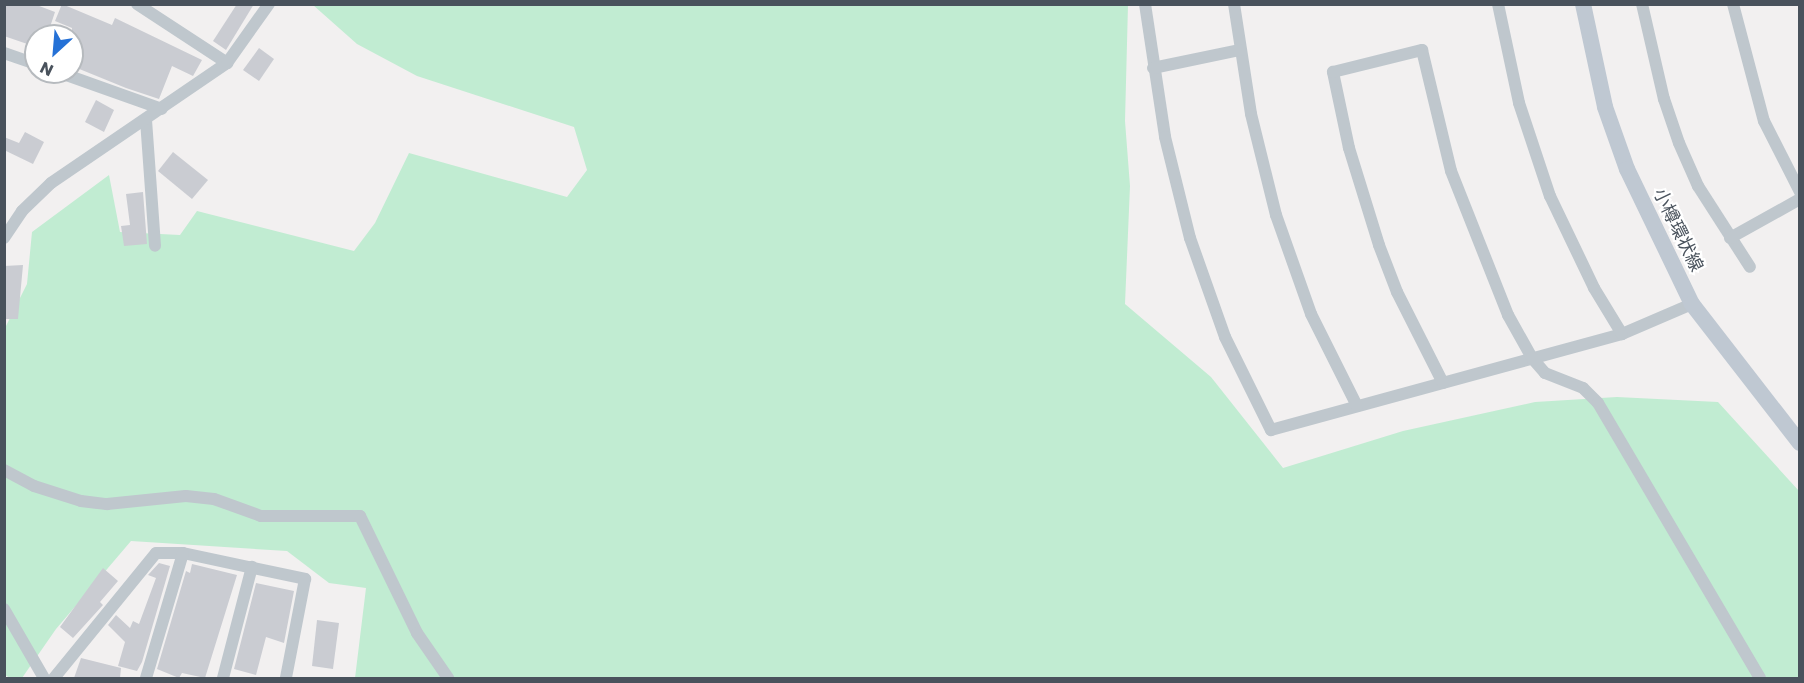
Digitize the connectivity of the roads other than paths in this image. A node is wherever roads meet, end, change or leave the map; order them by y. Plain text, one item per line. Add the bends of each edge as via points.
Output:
1 (137, 4) edge
2 (269, 4) edge
3 (1145, 4) edge
4 (1234, 4) edge
5 (1498, 4) edge
6 (1583, 4) edge
7 (1642, 4) edge
8 (1733, 4) edge
9 (1240, 50) junction
10 (4, 53) edge
11 (24, 60) edge
12 (226, 63) junction
13 (1153, 68) junction
14 (84, 82) edge
15 (162, 109) junction
16 (146, 120) junction
17 (1800, 192) edge
18 (1800, 199) edge
19 (4, 238) edge
20 (1730, 238) junction
21 (155, 246) dead end
22 (1750, 267) dead end
23 (1692, 304) junction
24 (1622, 334) junction
25 (1532, 358) junction
26 (1443, 382) junction
27 (1357, 406) junction
28 (1800, 443) edge
29 (4, 470) edge
30 (183, 554) junction
31 (252, 567) junction
32 (4, 609) edge
33 (44, 678) edge
34 (54, 678) edge
35 (146, 678) edge
36 (223, 678) edge
37 (286, 678) edge
38 (448, 678) edge
39 (1760, 678) edge

1 - 12 street
2 - 12 street
3 - 13 street
4 - 9 street
5 - 24 street via 1519,103 1550,196 1585,270
6 - 23 main road, 小樽環状線 via 1605,108 1628,169
7 - 20 street via 1664,99 1679,143 1698,186
8 - 17 street via 1764,122
9 - 13 street
9 - 27 street via 1263,164 1286,245 1311,314
10 - 11 street
12 - 15 street
13 - 27 street via 1176,187 1206,288 1271,430
14 - 15 street
15 - 16 street
16 - 19 street via 51,183 22,211
16 - 21 street
18 - 20 street
20 - 22 street
23 - 24 street
23 - 28 main road, 小樽環状線
24 - 25 street
25 - 26 street
25 - 26 street via 1508,315 1468,220 1437,121 1422,50 1333,72 1349,148 1379,245 1397,292
25 - 39 street via 1545,373 1583,388 1598,403
26 - 27 street
29 - 38 street via 34,486 81,501 107,504 186,496 213,499 261,516 360,516 417,633
30 - 31 street
30 - 34 street via 156,553
30 - 35 street
31 - 36 street
31 - 37 street via 305,579
32 - 33 street

